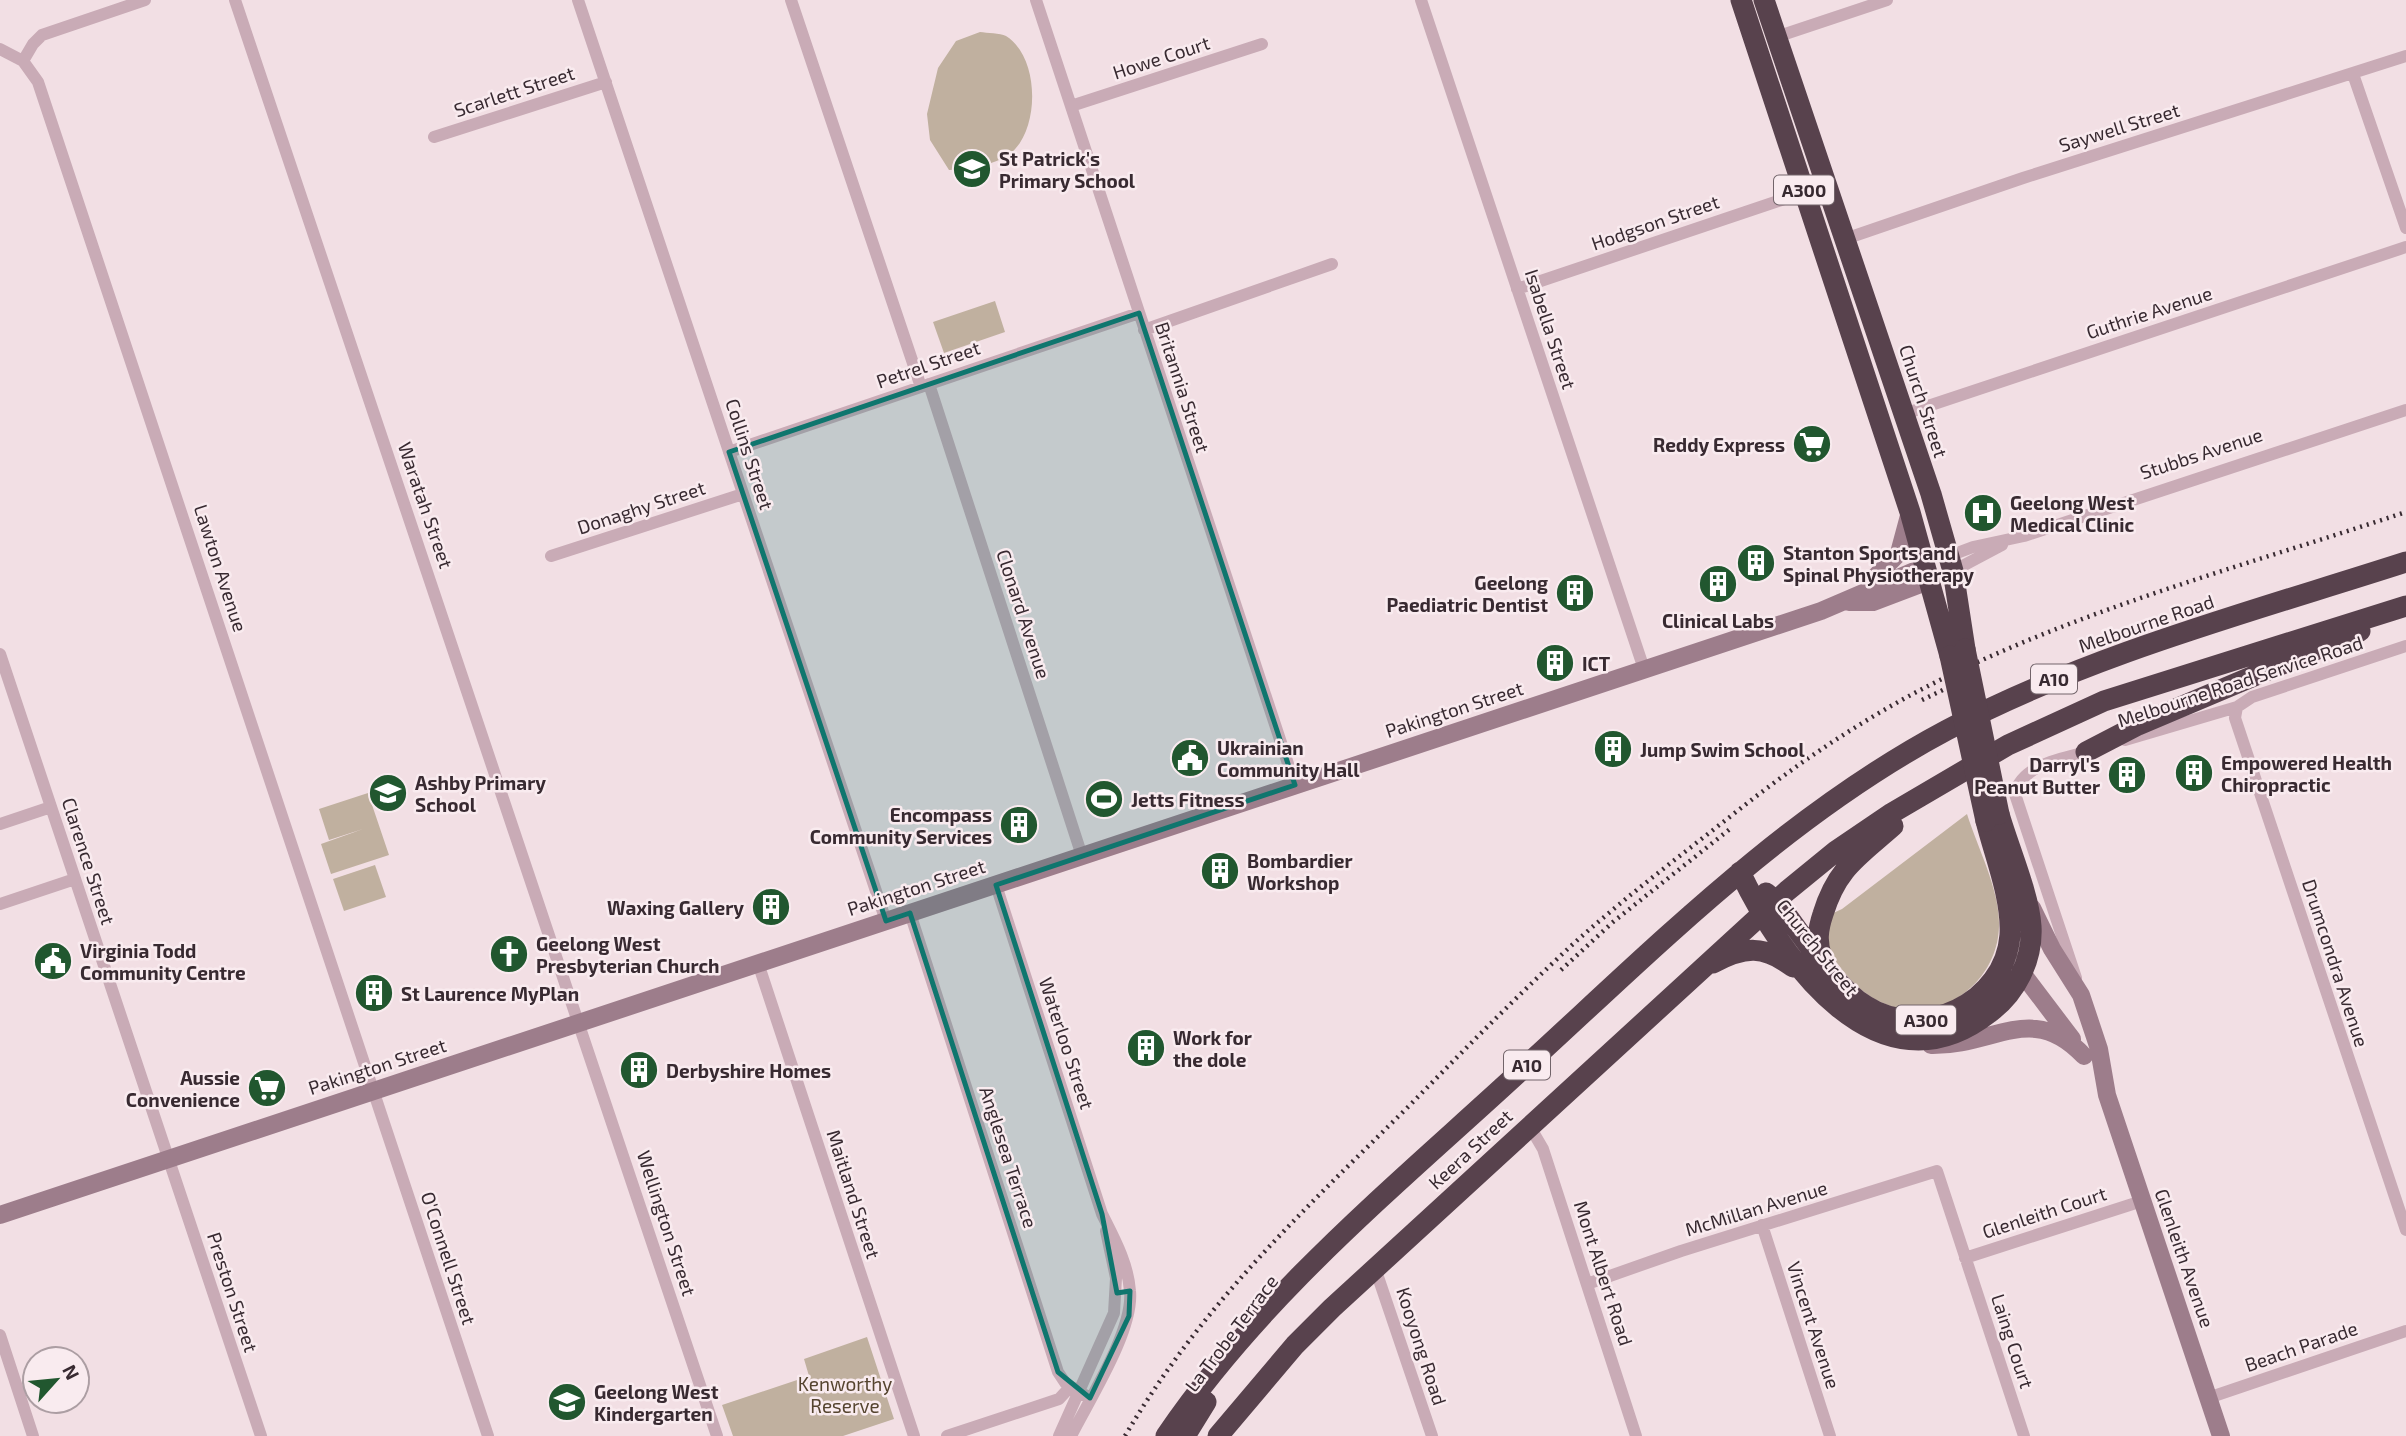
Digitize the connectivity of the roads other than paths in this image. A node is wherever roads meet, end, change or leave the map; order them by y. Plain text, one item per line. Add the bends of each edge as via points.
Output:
1 (145, 0) edge
2 (235, 0) edge
3 (578, 0) edge
4 (791, 0) edge
5 (1036, 0) edge
6 (1421, 0) edge
7 (1741, 0) edge
8 (1764, 0) edge
9 (1886, 0) edge
10 (120, 4) edge
11 (1776, 37) junction
12 (1262, 44) dead end
13 (1, 50) edge
14 (2406, 56) edge
15 (23, 61) junction
16 (2353, 74) junction
17 (606, 82) junction
18 (1071, 106) junction
19 (434, 137) dead end
20 (1805, 192) junction
21 (2406, 228) edge
22 (1845, 239) junction
23 (2406, 247) edge
24 (1332, 264) dead end
25 (1517, 289) junction
26 (1139, 313) junction
27 (1144, 330) junction
28 (925, 385) junction
29 (2406, 410) edge
30 (1904, 414) junction
31 (729, 452) junction
32 (743, 494) junction
33 (1910, 512) junction
34 (551, 556) dead end
35 (2406, 562) edge
36 (1951, 564) junction
37 (1928, 573) junction
38 (1845, 602) junction
39 (2406, 607) edge
40 (2406, 646) edge
41 (1958, 652) junction
42 (0, 654) edge
43 (1644, 670) junction
44 (2237, 707) junction
45 (2086, 752) junction
46 (1945, 781) junction
47 (1295, 785) junction
48 (2016, 791) joint
49 (51, 807) junction
50 (1992, 817) junction
51 (0, 824) edge
52 (1082, 856) junction
53 (2013, 863) junction
54 (1740, 872) junction
55 (75, 880) junction
56 (996, 884) junction
57 (0, 904) edge
58 (1768, 908) junction
59 (910, 913) junction
60 (886, 921) junction
61 (2009, 941) junction
62 (758, 963) junction
63 (1825, 963) junction
64 (2022, 973) junction
65 (1693, 975) junction
66 (1823, 994) junction
67 (2081, 995) junction
68 (2058, 1017) junction
69 (581, 1022) junction
70 (2029, 1027) junction
71 (1888, 1037) junction
72 (2084, 1056) junction
73 (373, 1091) junction
74 (2107, 1095) junction
75 (1529, 1125) junction
76 (169, 1159) junction
77 (1937, 1171) joint
78 (2141, 1201) junction
79 (1102, 1214) junction
80 (0, 1215) edge
81 (1762, 1226) junction
82 (2406, 1230) edge
83 (1965, 1258) junction
84 (1316, 1261) junction
85 (1375, 1268) junction
86 (1587, 1284) junction
87 (1130, 1291) junction
88 (1116, 1293) junction
89 (2406, 1331) edge
90 (0, 1335) edge
91 (1080, 1392) junction
92 (1253, 1396) junction
93 (2208, 1398) junction
94 (33, 1436) edge
95 (261, 1436) edge
96 (488, 1436) edge
97 (717, 1436) edge
98 (914, 1436) edge
99 (947, 1436) edge
100 (1059, 1436) edge
101 (1071, 1436) edge
102 (1166, 1436) edge
103 (1185, 1436) edge
104 (1218, 1436) edge
105 (1233, 1436) edge
106 (1432, 1436) edge
107 (1636, 1436) edge
108 (1830, 1436) edge
109 (2024, 1436) edge
110 (2221, 1436) edge

1 - 10 street
2 - 69 street, Waratah Street
3 - 17 street, Collins Street
4 - 28 street, Clonard Avenue
5 - 18 street, Britannia Street
6 - 25 street, Isabella Street
7 - 20 highway, Church Street / A300
8 - 11 highway, Church Street / A300
9 - 11 street
10 - 15 street via 43,35
11 - 22 highway, Church Street / A300
12 - 18 street, Howe Court
13 - 15 street
14 - 16 street, Saywell Street
15 - 73 street, Lawton Avenue via 38,82
16 - 21 street
16 - 22 street, Saywell Street
17 - 19 street, Scarlett Street
17 - 31 street, Collins Street
18 - 26 street, Britannia Street
20 - 25 street, Hodgson Street
20 - 33 highway, Church Street / A300
22 - 30 highway, Church Street / A300
23 - 30 street, Guthrie Avenue
24 - 27 street
25 - 43 street, Isabella Street
26 - 27 street, Britannia Street
26 - 28 street, Petrel Street
27 - 47 street, Britannia Street
28 - 31 street, Petrel Street
28 - 52 street, Clonard Avenue
29 - 36 street, Stubbs Avenue via 2011,540 1973,547
30 - 36 highway, Church Street / A300
31 - 32 street, Collins Street
32 - 34 street, Donaghy Street
32 - 60 street, Collins Street
33 - 37 highway, Church Street / A300
33 - 38 street via 1897,557
35 - 54 highway, Melbourne Road / A10 via 2119,655 2029,690 1870,775
36 - 37 highway, Pakington Street
36 - 41 highway, Church Street / A300
37 - 38 street, Pakington Street via 1873,602
37 - 41 highway, Church Street / A300
38 - 43 street, Pakington Street
39 - 45 highway
39 - 46 highway, A10 via 2104,701 2029,734
40 - 44 street, Melbourne Road Service Road via 2252,697
41 - 50 highway, Church Street / A300, bridge
42 - 49 street, Clarence Street
43 - 47 street, Pakington Street
44 - 45 street, Melbourne Road Service Road
44 - 82 street, Drumcondra Avenue via 2235,718
45 - 48 street, Melbourne Road Service Road via 2029,772
46 - 58 highway, A10 via 1836,851
46 - 63 highway via 1834,881 1818,934
47 - 52 street, Pakington Street
48 - 67 street, Glenleith Avenue
49 - 51 street
49 - 55 street, Clarence Street
50 - 53 highway, Church Street / A300
50 - 61 highway, Church Street / A300
52 - 56 street, Pakington Street
53 - 64 highway, Church Street / A300 via 2031,926
53 - 67 street, Glenleith Avenue via 2052,949
54 - 58 highway, Church Street / A300
54 - 84 highway, Keera Street / A10
55 - 57 street
55 - 76 street, Clarence Street
56 - 59 street, Pakington Street
56 - 79 street, Waterloo Street
58 - 63 highway, Church Street / A300
58 - 65 highway, Keera Street / A10
58 - 66 highway, Church Street / A300
59 - 60 street, Pakington Street
59 - 91 street, Anglesea Terrace via 1058,1372
60 - 62 street, Pakington Street
61 - 63 highway, Church Street / A300 via 2001,969 1977,998 1950,1014 1920,1020 1892,1017 1866,1006
61 - 64 highway, Glenleith Avenue
62 - 69 street, Pakington Street
62 - 98 street, Maitland Street
64 - 68 street, Glenleith Avenue
64 - 71 highway, Church Street / A300 via 2002,1002 1969,1027 1931,1039
65 - 66 highway via 1734,954 1765,950 1780,956
65 - 75 highway, Keera Street / A10
66 - 71 highway, Church Street / A300 via 1858,1024
67 - 68 street
67 - 74 street, Glenleith Avenue via 2099,1049
68 - 70 street
68 - 72 street, Glenleith Avenue
69 - 73 street, Pakington Street
69 - 97 street, Wellington Street
70 - 71 street via 1952,1044 1924,1045
70 - 72 street via 2053,1031
72 - 74 street, Glenleith Avenue
73 - 76 street, Pakington Street
73 - 96 street, O'Connell Street
74 - 78 street, Glenleith Avenue
75 - 85 highway, Keera Street / A10
75 - 86 street, Mont Albert Road via 1543,1149
76 - 80 street, Pakington Street
76 - 95 street, Preston Street
77 - 81 street, McMillan Avenue
77 - 83 street, Glenleith Court
78 - 83 street, Glenleith Court
78 - 93 street, Glenleith Avenue
79 - 87 street, Waterloo Street via 1121,1254
79 - 88 street, Waterloo Street
81 - 86 street, McMillan Avenue
81 - 108 street, Vincent Avenue
83 - 109 street, Laing Court
84 - 102 highway via 1250,1326 1199,1387
84 - 103 highway, La Trobe Terrace / A10 via 1252,1340
85 - 92 highway, Keera Street / A10 via 1295,1345
85 - 106 street, Kooyong Road
86 - 107 street, Mont Albert Road
87 - 88 street
87 - 91 street via 1126,1325
88 - 91 street via 1109,1328
89 - 93 street, Beach Parade
90 - 94 street
91 - 99 street
91 - 100 street
91 - 101 street
92 - 104 highway, A10
92 - 105 street, Keera Street
93 - 110 street, Glenleith Avenue

